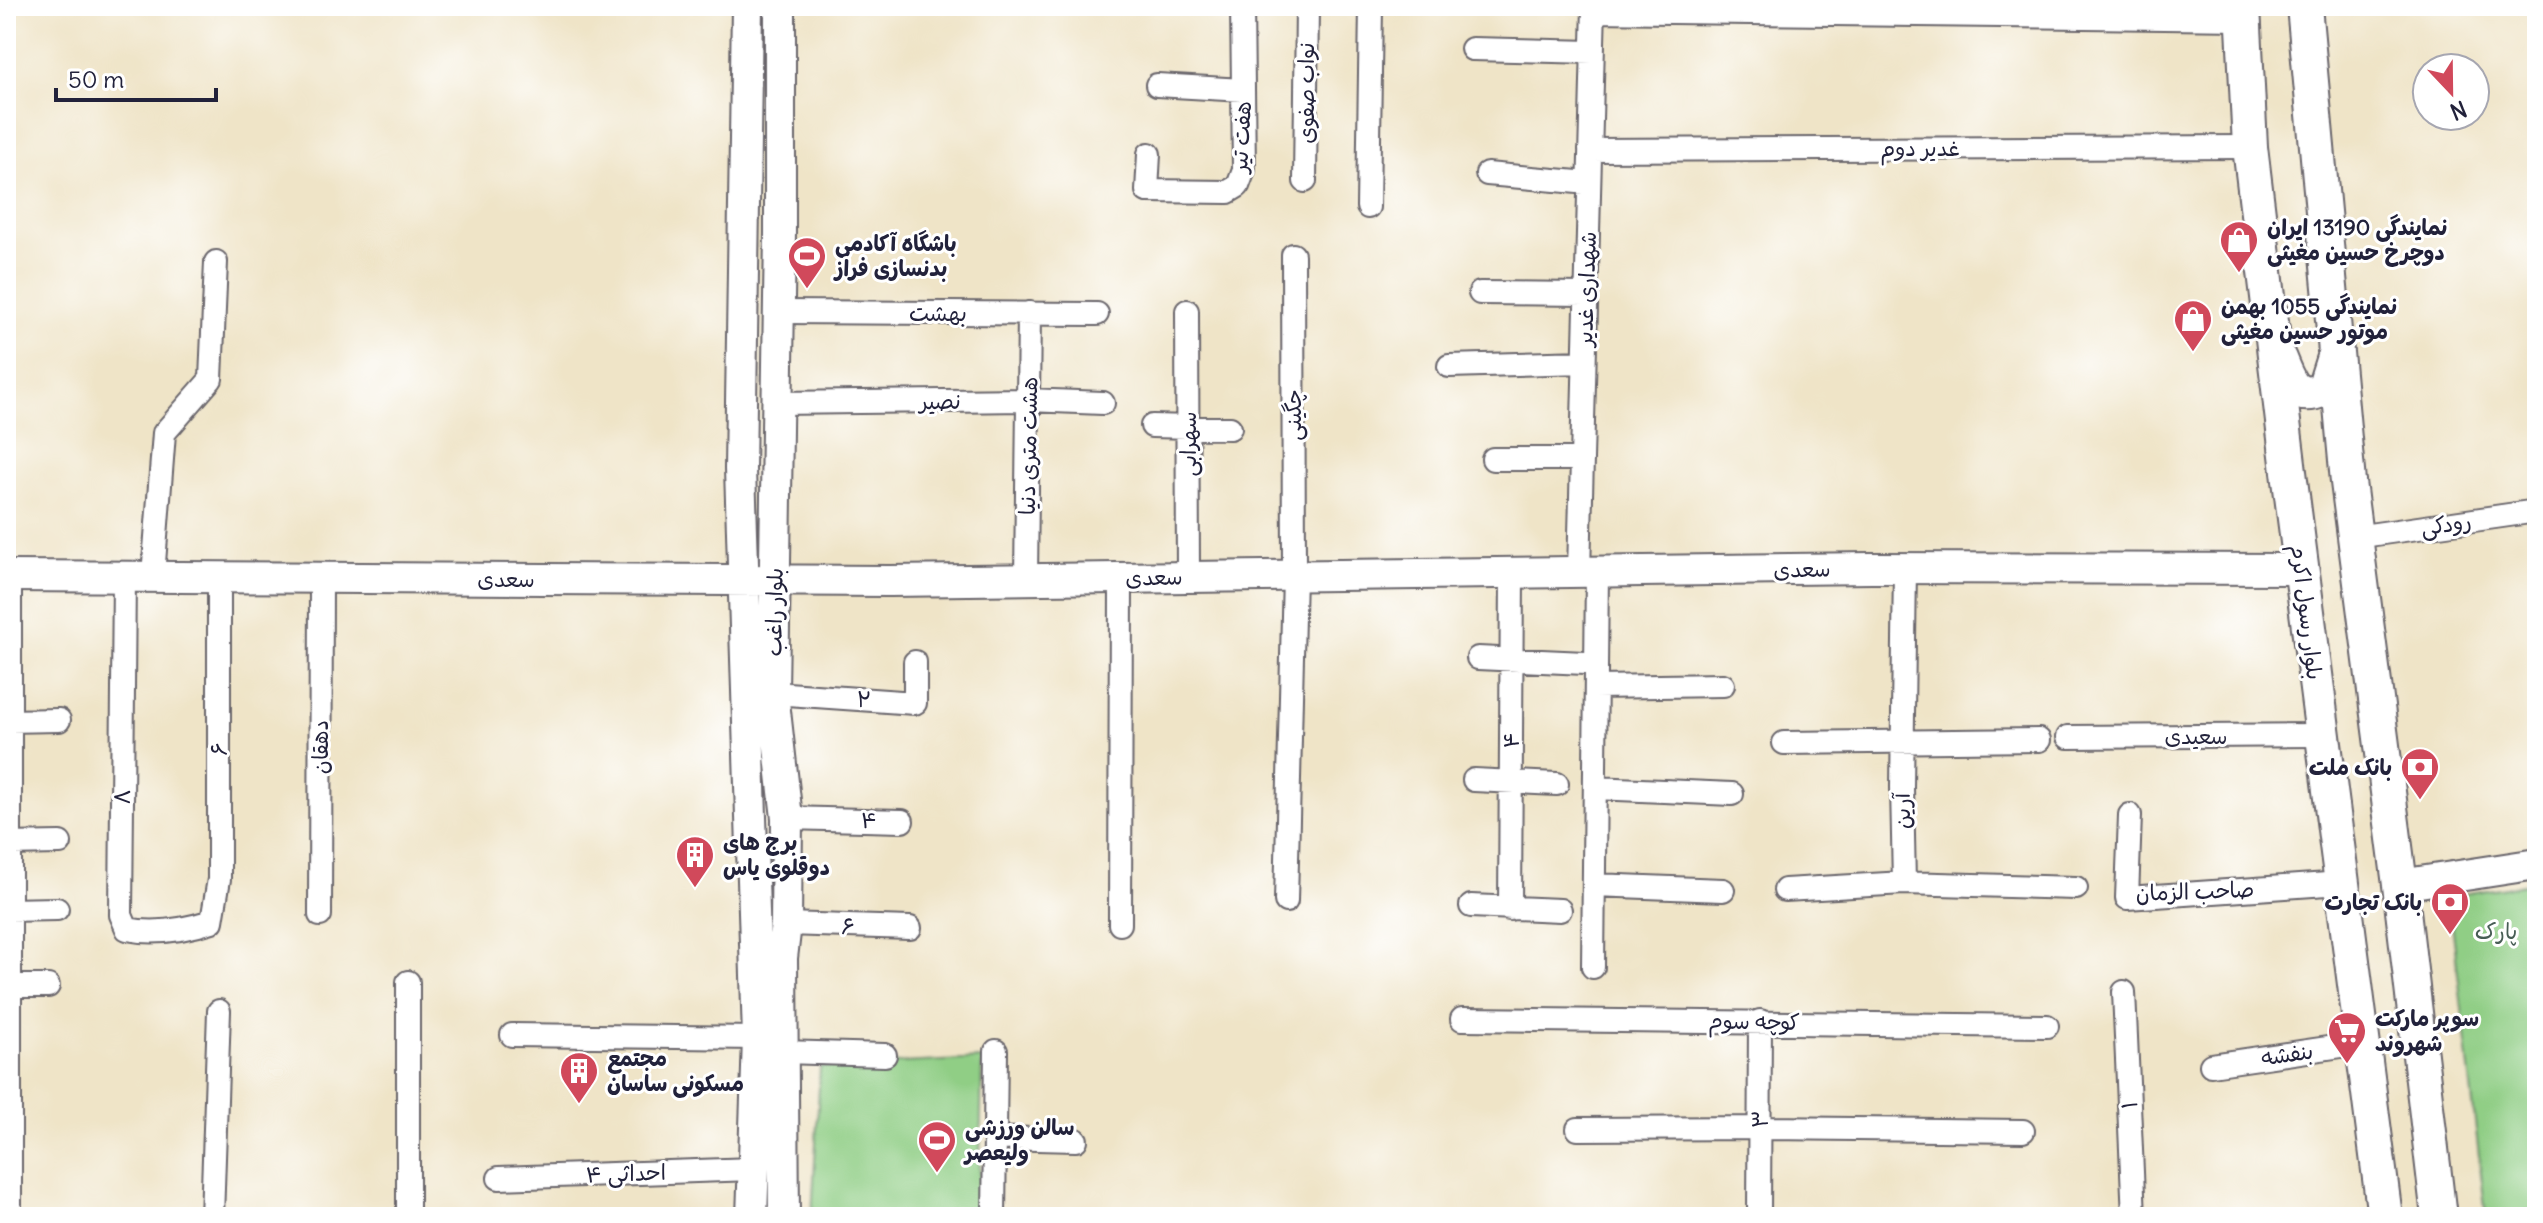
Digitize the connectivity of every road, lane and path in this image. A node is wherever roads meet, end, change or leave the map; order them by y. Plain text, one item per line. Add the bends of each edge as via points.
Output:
1 (747, 6) edge
2 (780, 6) edge
3 (1242, 6) edge
4 (1307, 6) edge
5 (1371, 6) edge
6 (2304, 6) edge
7 (1594, 8) edge
8 (2244, 12) edge
9 (1472, 49) dead end
10 (1592, 52) junction
11 (1157, 85) dead end
12 (1243, 90) junction
13 (2250, 147) junction
14 (1590, 150) junction
15 (1149, 154) dead end
16 (1487, 174) dead end
17 (1305, 181) dead end
18 (1589, 183) junction
19 (1368, 207) dead end
20 (1293, 255) dead end
21 (216, 262) dead end
22 (1480, 293) dead end
23 (1586, 294) junction
24 (1187, 311) dead end
25 (779, 312) junction
26 (1029, 313) junction
27 (1097, 314) dead end
28 (2274, 343) junction
29 (2337, 349) junction
30 (1584, 362) junction
31 (1449, 366) dead end
32 (1028, 400) junction
33 (777, 403) junction
34 (1103, 403) dead end
35 (1152, 426) dead end
36 (1188, 427) junction
37 (1230, 428) dead end
38 (1493, 459) dead end
39 (1582, 459) junction
40 (2290, 480) junction
41 (2348, 482) junction
42 (2537, 511) edge
43 (2355, 537) junction
44 (1905, 568) junction
45 (2302, 569) junction
46 (1588, 571) junction
47 (1512, 572) junction
48 (1294, 575) junction
49 (8, 576) edge
50 (138, 576) junction
51 (1188, 576) junction
52 (219, 577) junction
53 (1121, 577) junction
54 (321, 578) junction
55 (1026, 579) junction
56 (760, 580) junction
57 (1478, 658) dead end
58 (1511, 660) junction
59 (915, 662) dead end
60 (1585, 663) dead end
61 (1723, 685) dead end
62 (1596, 687) junction
63 (773, 693) junction
64 (8, 720) edge
65 (59, 720) dead end
66 (2323, 735) junction
67 (2068, 737) dead end
68 (2039, 740) dead end
69 (1902, 742) junction
70 (1784, 743) dead end
71 (1474, 780) dead end
72 (1511, 782) junction
73 (1557, 784) dead end
74 (1595, 788) junction
75 (1732, 794) dead end
76 (2130, 815) dead end
77 (787, 818) junction
78 (902, 821) dead end
79 (60, 843) dead end
80 (8, 844) edge
81 (2537, 864) edge
82 (1904, 883) junction
83 (2342, 883) junction
84 (1594, 885) junction
85 (2400, 885) junction
86 (2076, 888) dead end
87 (1723, 890) dead end
88 (1785, 890) dead end
89 (1286, 901) dead end
90 (1471, 906) dead end
91 (57, 909) dead end
92 (1510, 909) junction
93 (8, 910) edge
94 (1560, 910) dead end
95 (320, 915) dead end
96 (212, 921) joint
97 (786, 924) junction
98 (1120, 924) dead end
99 (910, 928) dead end
100 (1593, 967) dead end
101 (408, 982) dead end
102 (10, 986) junction
103 (48, 986) dead end
104 (2124, 992) dead end
105 (219, 1011) dead end
106 (1462, 1019) dead end
107 (1760, 1021) junction
108 (2047, 1026) dead end
109 (8, 1029) edge
110 (512, 1035) dead end
111 (2362, 1043) junction
112 (770, 1045) junction
113 (996, 1051) dead end
114 (885, 1055) dead end
115 (2211, 1065) dead end
116 (8, 1084) edge
117 (1760, 1128) junction
118 (1578, 1129) dead end
119 (2023, 1131) dead end
120 (995, 1138) junction
121 (1076, 1140) dead end
122 (753, 1169) junction
123 (499, 1178) dead end
124 (10, 1217) edge
125 (212, 1217) edge
126 (408, 1217) edge
127 (752, 1217) edge
128 (784, 1217) edge
129 (994, 1217) edge
130 (1759, 1217) edge
131 (2134, 1217) edge
132 (2385, 1217) edge
133 (2439, 1217) edge

1 - 56 street, بلوار راغب via 740,469
2 - 25 street, بلوار راغب
3 - 12 street, هفت تیر
4 - 17 street, نواب صفوی
5 - 19 street
6 - 29 main road
7 - 8 street
7 - 10 street, شهداری غدیر
8 - 13 main road, بلوار رسول اکرم
9 - 10 street
10 - 14 street, شهداری غدیر
11 - 12 street
12 - 15 street, هفت تیر via 1244,170 1238,186 1228,192 1147,191
13 - 14 street, غدیر دوم
13 - 28 main road, بلوار رسول اکرم
14 - 18 street, شهداری غدیر
16 - 18 street
18 - 23 street, شهداری غدیر
20 - 48 street, چگینی
21 - 50 street via 211,379 164,433
22 - 23 street
23 - 30 street, شهداری غدیر
24 - 36 street, سهرابی
25 - 26 street, بهشت
25 - 33 street, بلوار راغب
26 - 27 street, بهشت
26 - 32 street, هشت متری دنیا
28 - 29 main road via 2297,392 2310,395 2324,389
28 - 40 main road, بلوار رسول اکرم
29 - 41 main road
30 - 31 street
30 - 39 street, شهداری غدیر
32 - 33 street, نصیر
32 - 34 street, نصیر
32 - 55 street, هشت متری دنیا
33 - 56 street, بلوار راغب
35 - 36 street
36 - 37 street
36 - 51 street, سهرابی
38 - 39 street
39 - 46 street, شهداری غدیر
40 - 41 main road via 2302,457 2313,452 2337,462
40 - 45 main road, بلوار رسول اکرم
41 - 43 main road
42 - 43 street, رودکی
43 - 85 main road
44 - 45 street, سعدی
44 - 46 street, سعدی
44 - 69 street, آرین
45 - 66 main road, بلوار رسول اکرم
46 - 47 street, سعدی
46 - 62 street, شهداری غدیر
47 - 48 street, سعدی
47 - 58 street, ۴
48 - 51 street, سعدی
48 - 89 street, چگینی
49 - 50 street, سعدی
49 - 64 street
50 - 52 street, سعدی
50 - 96 street, ۸ via 121,915 127,929 148,933
51 - 53 street, سعدی
52 - 54 street, سعدی
52 - 96 street, ۶ via 219,879
53 - 55 street, سعدی
53 - 98 street
54 - 56 street, سعدی
54 - 95 street, دهقان
55 - 56 street, سعدی
56 - 63 street, بلوار راغب
56 - 112 street, بلوار راغب via 748,774
57 - 58 street
58 - 60 street
58 - 72 street, ۴
59 - 63 street, ۲ via 915,703
61 - 62 street
62 - 74 street, شهداری غدیر
63 - 77 street, بلوار راغب
64 - 65 street
64 - 80 street
66 - 67 street, سعیدی
66 - 83 main road, بلوار رسول اکرم
68 - 69 street
69 - 70 street
69 - 82 street, آرین
71 - 72 street
72 - 73 street
72 - 92 street, ۴
74 - 75 street
74 - 84 street, شهداری غدیر
76 - 83 street, صاحب الزمان via 2127,898
77 - 78 street, ۴
77 - 97 street, بلوار راغب
79 - 80 street
80 - 93 street
81 - 85 street
82 - 86 street
82 - 88 street
83 - 111 main road, بلوار رسول اکرم
84 - 87 street
84 - 100 street, شهداری غدیر
85 - 133 main road
90 - 92 street
91 - 93 street
92 - 94 street
93 - 102 street
97 - 99 street, ۶
97 - 112 street, بلوار راغب
101 - 126 street
102 - 103 street
102 - 109 street
104 - 131 street, ۱
105 - 125 street
106 - 107 street, کوچه سوم
107 - 108 street, کوچه سوم
107 - 117 street, ۳
109 - 116 street
110 - 112 street
111 - 115 street, بنفشه
111 - 132 main road, بلوار رسول اکرم
112 - 114 street
112 - 122 street, بلوار راغب
112 - 128 street, بلوار راغب
113 - 120 street
116 - 124 street
117 - 118 street
117 - 119 street
117 - 130 street, ۳
120 - 121 street
120 - 129 street
122 - 123 street, احداثی ۴
122 - 127 street, بلوار راغب

